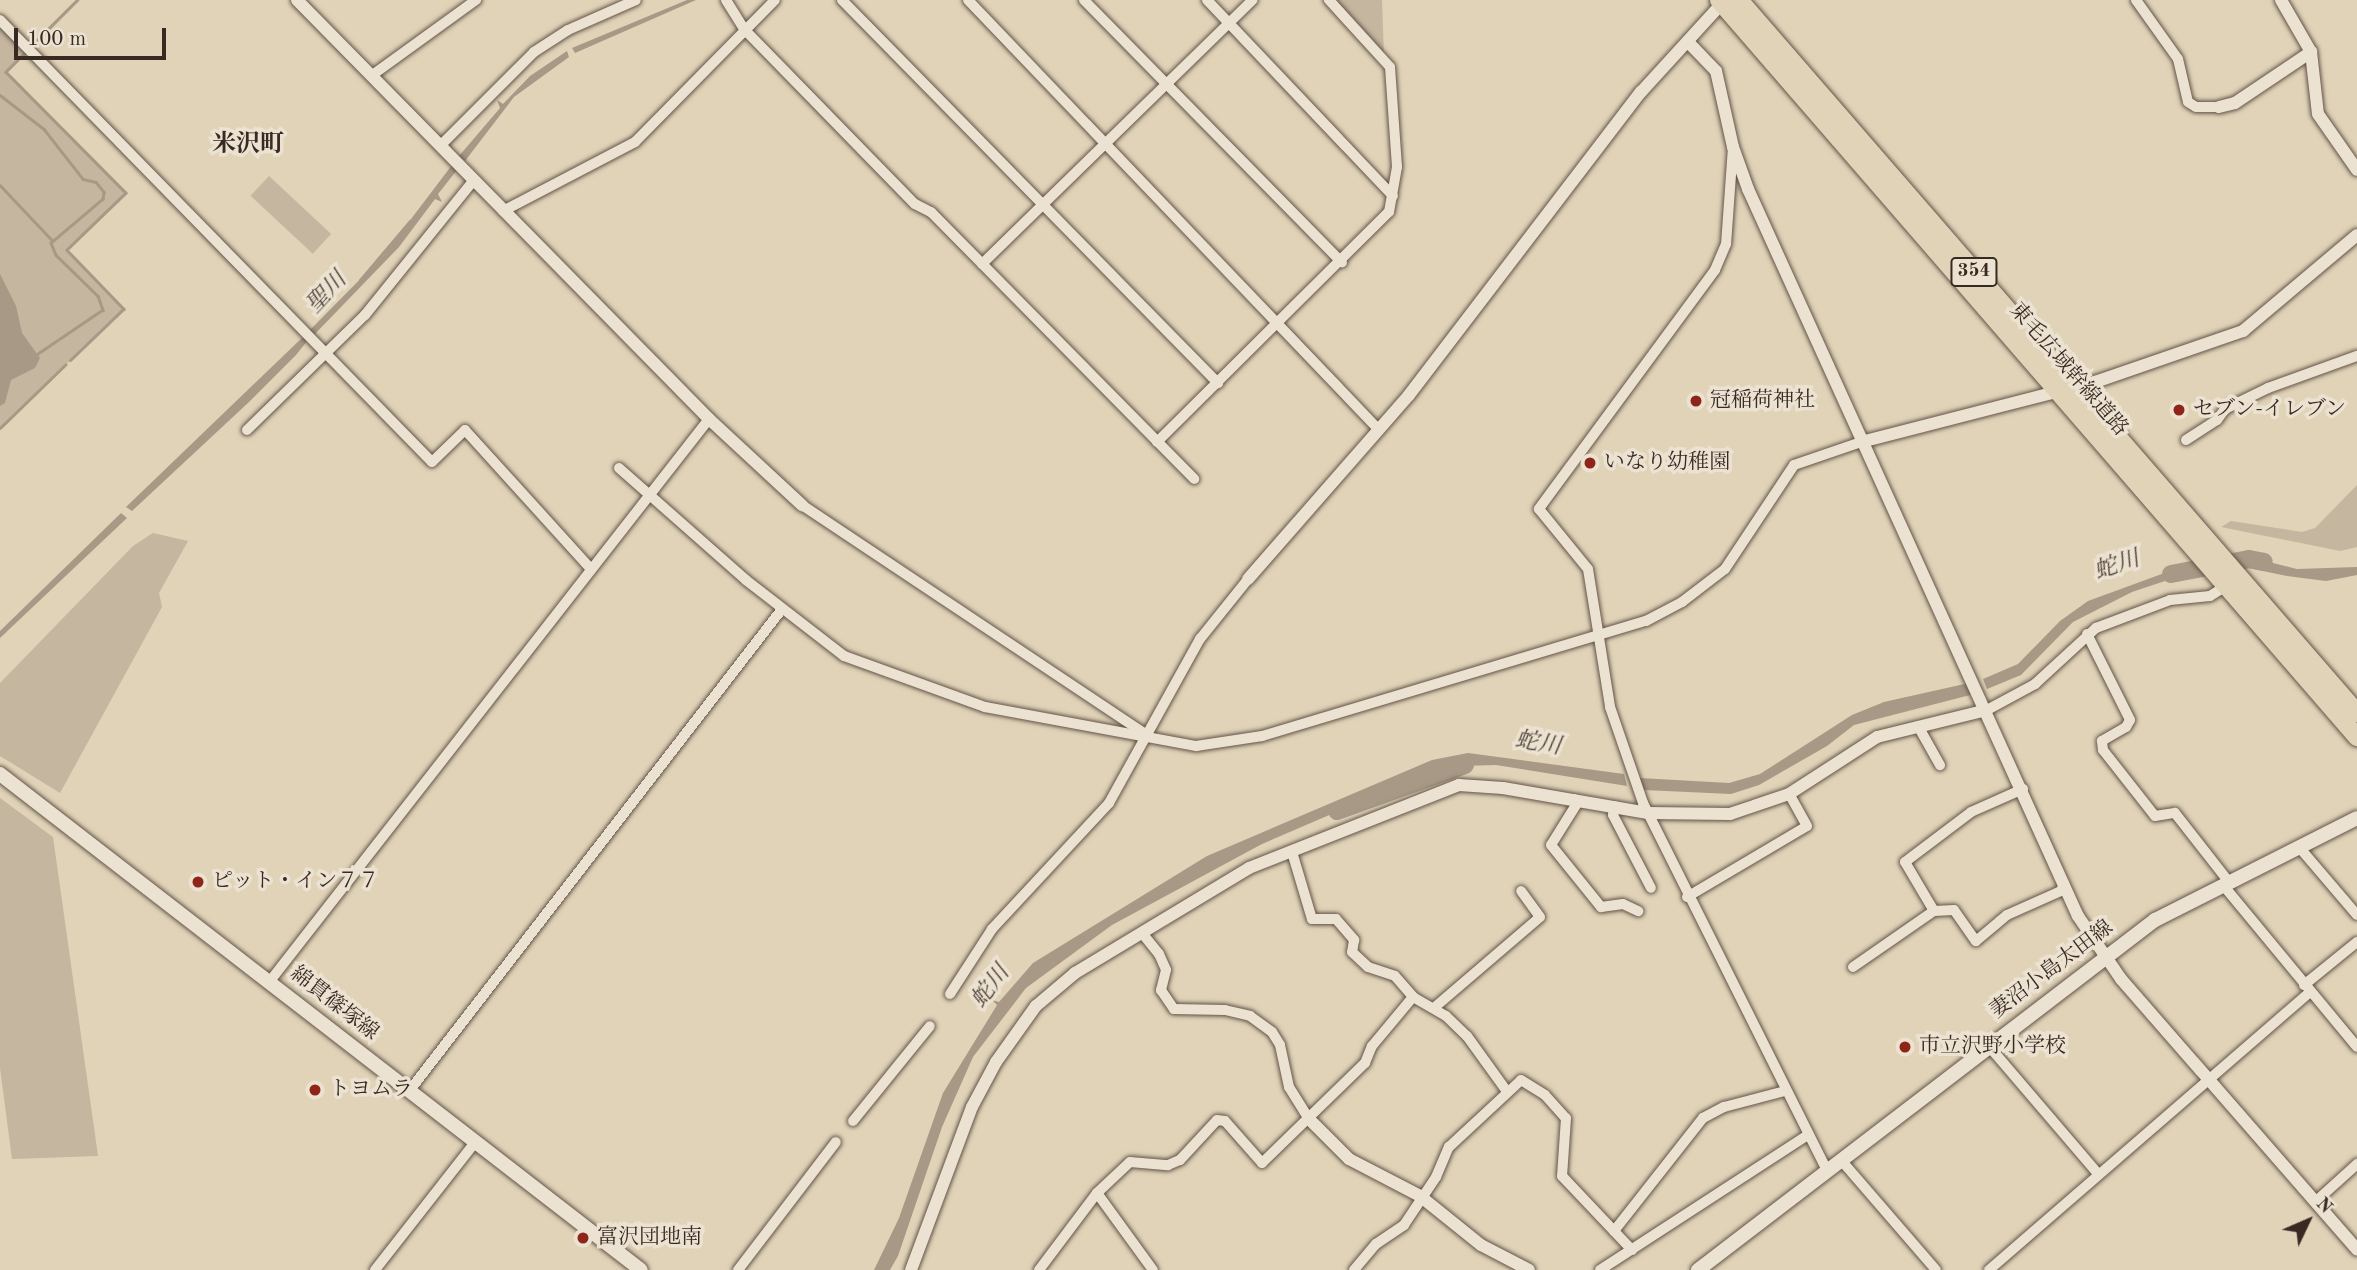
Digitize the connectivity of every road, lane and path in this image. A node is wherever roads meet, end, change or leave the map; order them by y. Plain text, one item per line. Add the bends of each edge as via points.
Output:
1 (298, 0) edge
2 (475, 0) edge
3 (636, 0) edge
4 (726, 0) edge
5 (775, 0) edge
6 (842, 0) edge
7 (968, 0) edge
8 (1084, 0) edge
9 (1207, 0) edge
10 (1253, 0) edge
11 (1329, 0) edge
12 (2136, 0) edge
13 (2281, 0) edge
14 (1727, 1) edge
15 (0, 20) edge
16 (1229, 23) junction
17 (745, 30) junction
18 (1689, 43) junction
19 (2311, 52) junction
20 (370, 76) junction
21 (1167, 85) junction
22 (2219, 107) joint
23 (1106, 143) junction
24 (1733, 147) junction
25 (443, 149) junction
26 (2357, 170) edge
27 (472, 179) junction
28 (1392, 196) junction
29 (1044, 203) junction
30 (503, 211) junction
31 (2357, 235) edge
32 (1342, 263) junction
33 (982, 264) junction
34 (1278, 327) junction
35 (324, 351) junction
36 (2357, 356) edge
37 (1218, 383) junction
38 (2065, 389) junction
39 (709, 419) junction
40 (247, 430) dead end
41 (1379, 430) junction
42 (2186, 440) dead end
43 (1157, 442) junction
44 (1861, 442) junction
45 (618, 468) dead end
46 (1194, 479) dead end
47 (650, 496) junction
48 (802, 505) joint
49 (591, 569) junction
50 (1248, 579) joint
51 (2225, 584) junction
52 (782, 609) junction
53 (1600, 634) junction
54 (2087, 634) junction
55 (1986, 708) junction
56 (2357, 713) edge
57 (1919, 726) junction
58 (1147, 735) junction
59 (2357, 737) edge
60 (1940, 765) dead end
61 (0, 774) edge
62 (2023, 789) junction
63 (1789, 794) junction
64 (1574, 799) junction
65 (1615, 806) junction
66 (1645, 808) junction
67 (2357, 818) edge
68 (2299, 847) junction
69 (1292, 852) junction
70 (2226, 883) junction
71 (2064, 884) junction
72 (1651, 888) dead end
73 (1521, 891) dead end
74 (1687, 897) junction
75 (1639, 911) dead end
76 (1934, 911) junction
77 (2357, 915) edge
78 (1142, 933) junction
79 (2357, 942) edge
80 (2104, 957) junction
81 (1853, 967) dead end
82 (270, 981) junction
83 (2307, 989) junction
84 (950, 994) dead end
85 (1413, 997) junction
86 (1435, 1007) junction
87 (930, 1026) dead end
88 (1988, 1045) junction
89 (2357, 1047) edge
90 (2208, 1079) junction
91 (410, 1090) junction
92 (1506, 1090) junction
93 (1785, 1091) junction
94 (1309, 1119) junction
95 (853, 1121) dead end
96 (1808, 1135) junction
97 (476, 1141) junction
98 (836, 1142) dead end
99 (1841, 1160) junction
100 (2357, 1164) edge
101 (1827, 1171) junction
102 (2098, 1174) junction
103 (1097, 1193) junction
104 (1420, 1196) junction
105 (2315, 1202) junction
106 (1614, 1231) junction
107 (1632, 1250) junction
108 (2357, 1250) edge
109 (375, 1270) edge
110 (640, 1270) edge
111 (738, 1270) edge
112 (911, 1270) edge
113 (1039, 1270) edge
114 (1153, 1270) edge
115 (1353, 1270) edge
116 (1529, 1270) edge
117 (1600, 1270) edge
118 (1698, 1270) edge
119 (1936, 1270) edge
120 (1989, 1270) edge

1 - 20 street
2 - 20 street
3 - 25 street via 568,30 534,52
4 - 17 street
5 - 17 street
6 - 29 street
7 - 23 street
8 - 21 street
9 - 16 street
10 - 16 street
11 - 28 street via 1390,66 1397,167
12 - 22 street via 2178,59 2188,102 2196,107
13 - 19 street
14 - 18 street
14 - 38 highway, 東毛広域幹線道路 / 354
15 - 35 street
16 - 21 street
16 - 28 street
17 - 30 street via 635,142
17 - 33 street via 915,204 931,212
18 - 24 street via 1716,71
18 - 41 street via 1641,92 1523,250
19 - 22 street via 2235,103
19 - 26 street via 2318,114
20 - 25 street
21 - 23 street
21 - 32 street
23 - 29 street
23 - 34 street
24 - 44 street
24 - 53 street via 1726,244 1715,271 1539,509 1588,569
25 - 27 street
27 - 30 street
27 - 35 street via 410,265
28 - 32 street via 1382,223
29 - 33 street
29 - 37 street
30 - 39 street
31 - 38 street via 2243,331
32 - 34 street
33 - 43 street
34 - 37 street
34 - 41 street
35 - 40 street
35 - 49 street via 432,462 464,430
36 - 42 street via 2268,387 2225,409 2217,420
37 - 43 street
38 - 44 street
38 - 51 highway, 東毛広域幹線道路 / 354
38 - 56 highway, 東毛広域幹線道路 / 354 via 2211,543
39 - 47 street
39 - 48 street
41 - 50 street
43 - 46 street
44 - 53 street via 1794,465 1737,555 1682,601 1646,621
44 - 55 street
45 - 47 street
47 - 49 street
47 - 52 street
48 - 58 street
49 - 82 street
50 - 58 street via 1207,628
51 - 54 street via 2210,596 2170,600 2137,610
51 - 59 highway, 東毛広域幹線道路 / 354
52 - 58 street via 844,656 985,707
52 - 91 street
53 - 58 street via 1262,736 1196,746
53 - 66 street via 1610,707
54 - 55 street via 2035,684
54 - 70 street via 2130,722 2102,741 2103,750 2155,816 2175,813
55 - 57 street
55 - 62 street
57 - 60 street
57 - 63 street via 1869,740
58 - 84 street via 1109,803 992,929
61 - 82 main road, 綿貫篠塚線
62 - 71 street
62 - 76 street via 1971,812 1905,862
63 - 66 street via 1730,814
63 - 74 street via 1807,826
64 - 65 street
64 - 69 street via 1459,785
64 - 75 street via 1570,816 1551,845 1601,907 1623,904
65 - 66 street
65 - 72 street via 1613,815
66 - 74 street
67 - 68 main road, 妻沼小島太田線
68 - 70 main road, 妻沼小島太田線
68 - 77 street
69 - 78 street via 1249,867
69 - 85 street via 1312,919 1336,919 1354,940 1352,952 1368,967 1395,976
70 - 80 main road, 妻沼小島太田線 via 2155,920
70 - 83 street
71 - 76 street via 2061,891 2007,915 1976,941 1954,910
71 - 80 street
73 - 86 street via 1540,917
74 - 93 street
76 - 81 street
78 - 94 street via 1166,970 1161,990 1174,1009 1225,1010 1250,1016 1272,1032 1280,1045 1289,1087
78 - 112 street via 1054,988 1015,1035 965,1123
79 - 83 street
80 - 88 main road, 妻沼小島太田線
80 - 90 street
82 - 91 main road, 綿貫篠塚線
83 - 89 street
83 - 90 street
85 - 86 street
85 - 94 street via 1372,1046 1365,1063
86 - 92 street via 1467,1036
87 - 95 street
88 - 99 main road, 妻沼小島太田線
88 - 102 street
90 - 102 street
90 - 105 street
91 - 97 main road, 綿貫篠塚線
92 - 104 street via 1448,1147 1436,1177
92 - 106 street via 1521,1080 1528,1081 1566,1118 1562,1176
93 - 96 street
93 - 106 street via 1724,1107 1703,1118 1647,1195
94 - 103 street via 1262,1163 1225,1121 1217,1120 1180,1160 1168,1165 1130,1162
94 - 104 street via 1349,1159
96 - 101 street
96 - 107 street
97 - 109 street
97 - 110 main road, 綿貫篠塚線
98 - 111 street
99 - 101 main road, 妻沼小島太田線
99 - 119 street
100 - 105 street
101 - 118 main road, 妻沼小島太田線
102 - 120 street
103 - 113 street
103 - 114 street
104 - 115 street via 1404,1225 1376,1244
104 - 116 street via 1481,1245
105 - 108 street
106 - 107 street
107 - 117 street

